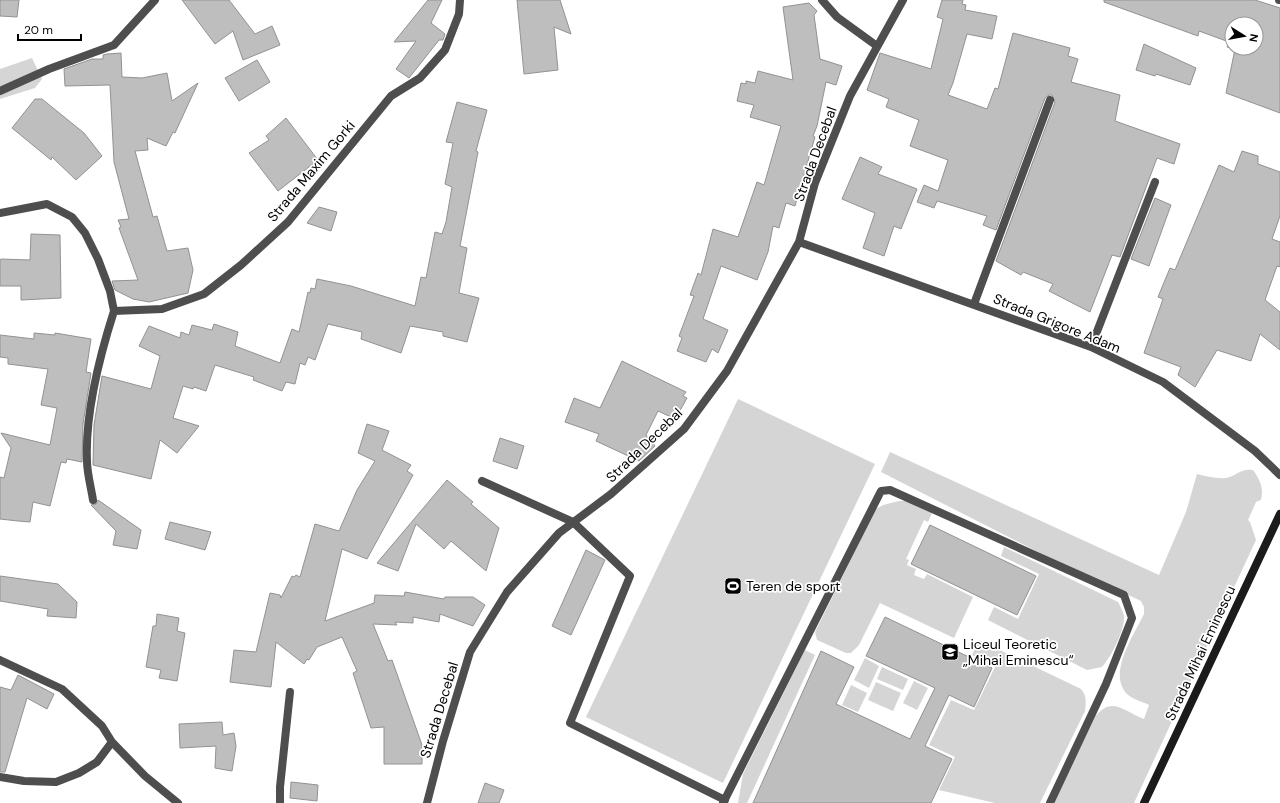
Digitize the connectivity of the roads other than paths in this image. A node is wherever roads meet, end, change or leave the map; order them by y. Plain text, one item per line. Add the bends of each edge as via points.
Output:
1 (155, 0) edge
2 (460, 0) edge
3 (822, 0) edge
4 (903, 0) edge
5 (877, 46) junction
6 (0, 92) edge
7 (1050, 100) dead end
8 (1155, 182) dead end
9 (0, 213) edge
10 (799, 242) junction
11 (974, 304) junction
12 (114, 311) junction
13 (1091, 347) junction
14 (1280, 475) edge
15 (482, 481) dead end
16 (93, 500) dead end
17 (1280, 514) edge
18 (573, 522) junction
19 (0, 660) edge
20 (290, 692) dead end
21 (112, 742) junction
22 (0, 777) edge
23 (724, 802) edge
24 (178, 803) edge
25 (280, 803) edge
26 (427, 803) edge
27 (1050, 803) edge
28 (1144, 803) edge

1 - 6 street via 114,45 49,69
2 - 12 street, Strada Maxim Gorki via 459,14 445,50 420,78 391,96 288,222 241,265 204,294 162,308
3 - 5 street via 837,17
4 - 5 street, Strada Decebal
5 - 10 street, Strada Decebal via 850,96 815,183
7 - 11 street
8 - 13 street
9 - 12 street via 46,204 72,217 85,233 98,259 110,291
10 - 11 street, Strada Grigore Adam
10 - 18 street, Strada Decebal via 727,371 684,428 611,494
11 - 13 street, Strada Grigore Adam
12 - 16 street via 102,350 88,431 87,461
13 - 14 street, Strada Grigore Adam via 1163,382 1255,451
15 - 18 street
17 - 28 main road, Strada Mihai Eminescu
18 - 23 street via 630,576 570,723
18 - 26 street, Strada Decebal via 559,533 507,592 470,652 442,742
19 - 21 street via 62,689 102,726
20 - 25 street
21 - 22 street via 96,762 79,773 56,782
21 - 24 street via 144,776
23 - 27 street via 881,491 890,490 1124,595 1132,618 1106,684

